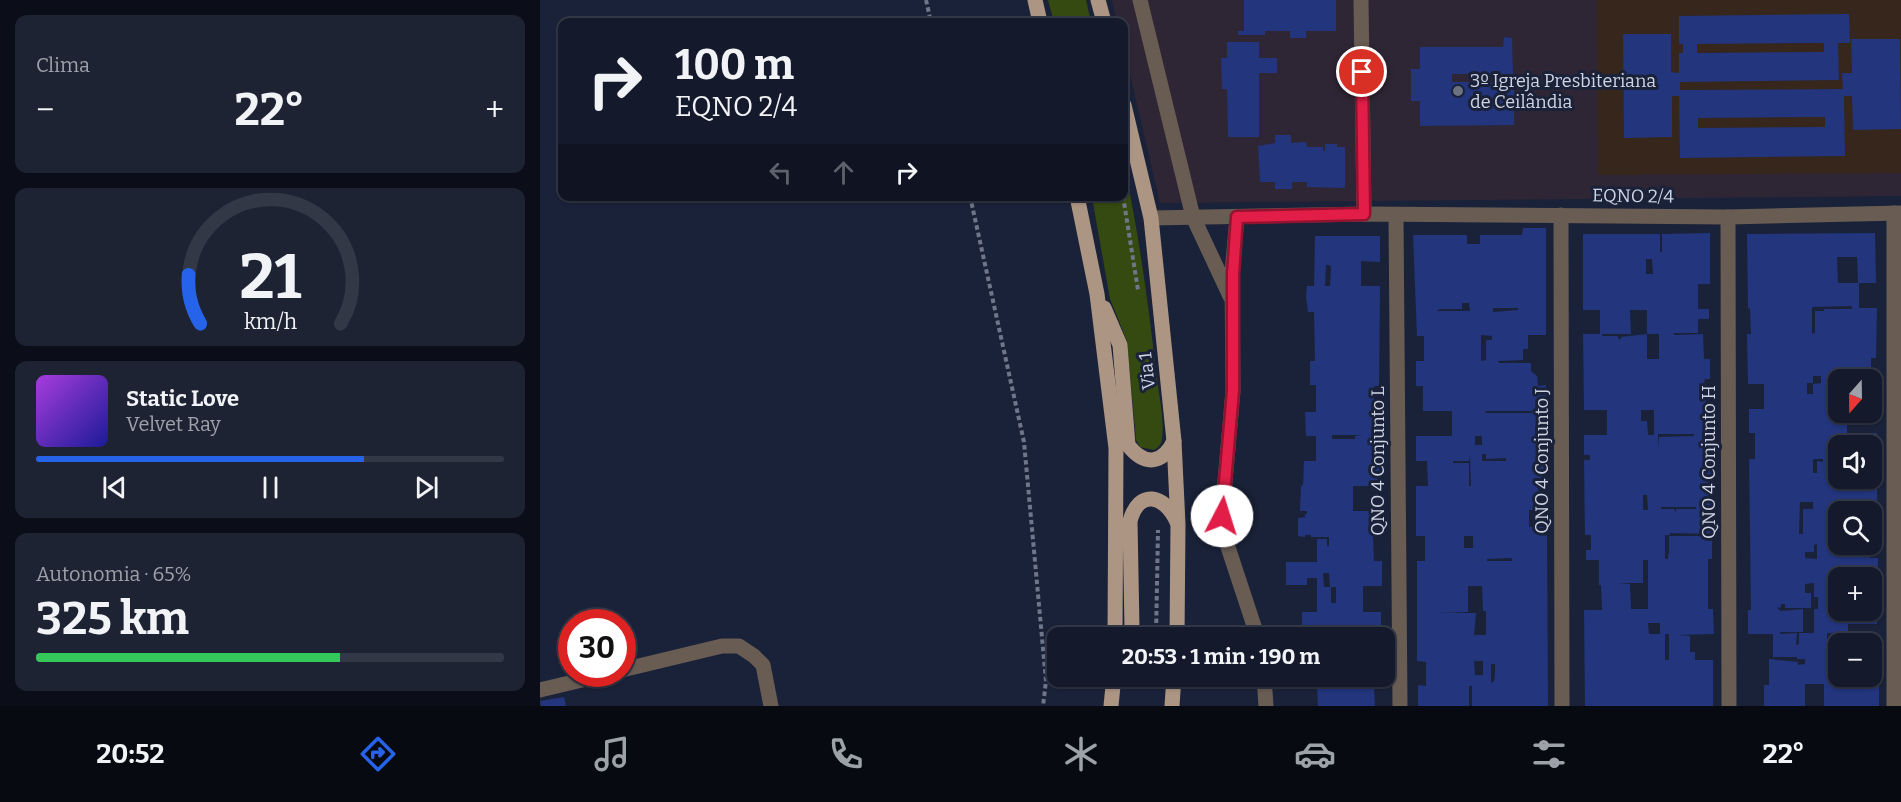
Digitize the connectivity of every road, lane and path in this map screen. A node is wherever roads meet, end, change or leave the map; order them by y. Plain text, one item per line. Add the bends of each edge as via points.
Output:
1 (926, 0) edge
2 (1035, 0) edge
3 (1098, 0) edge
4 (1140, 0) edge
5 (1361, 0) edge
6 (930, 18) edge
7 (1039, 18) edge
8 (1103, 18) edge
9 (1128, 122) edge
10 (971, 201) edge
11 (1078, 201) edge
12 (1124, 201) edge
13 (1898, 213) edge
14 (1364, 214) junction
15 (1561, 215) junction
16 (1396, 216) junction
17 (1193, 217) junction
18 (1237, 217) junction
19 (1728, 217) junction
20 (1151, 218) junction
21 (1139, 293) dead end
22 (1097, 294) junction
23 (1232, 302) junction
24 (1174, 441) junction
25 (1158, 500) junction
26 (1178, 524) junction
27 (1115, 627) edge
28 (1132, 627) edge
29 (1156, 627) edge
30 (1178, 627) edge
31 (1254, 627) edge
32 (636, 667) edge
33 (558, 686) edge
34 (1113, 687) edge
35 (1173, 687) edge
36 (1265, 687) edge
37 (540, 690) edge
38 (771, 706) edge
39 (1043, 706) edge
40 (1111, 706) edge
41 (1172, 706) edge
42 (1266, 706) edge
43 (1400, 706) edge
44 (1562, 706) edge
45 (1729, 706) edge
46 (1894, 706) edge

1 - 6 path
2 - 7 main road
3 - 8 main road
4 - 17 street
5 - 14 street
9 - 20 main road, Via 1
10 - 39 path via 1024,442 1046,681
11 - 22 main road
12 - 21 path
13 - 19 street, EQNO 2/4
13 - 46 street
14 - 16 street, EQNO 2/4
14 - 18 street, EQNO 2/4
15 - 16 street, EQNO 2/4
15 - 19 street, EQNO 2/4
15 - 44 street, QNO 4 Conjunto J
16 - 43 street, QNO 4 Conjunto L
17 - 18 street, EQNO 2/4
17 - 20 street, EQNO 2/4
17 - 23 street
18 - 23 street
19 - 45 street, QNO 4 Conjunto H
20 - 24 main road, Via 1
22 - 24 main road via 1120,345 1128,445 1136,456 1156,460 1164,456
22 - 27 main road via 1116,448
23 - 31 street via 1233,391 1222,516 1226,541
24 - 26 main road, Via 1
25 - 26 main road via 1172,510
25 - 28 main road via 1139,504 1130,521
25 - 29 path
26 - 30 main road, Via 1
32 - 38 street via 722,646 739,646 763,665
33 - 37 street
34 - 40 main road
35 - 41 main road
36 - 42 street

